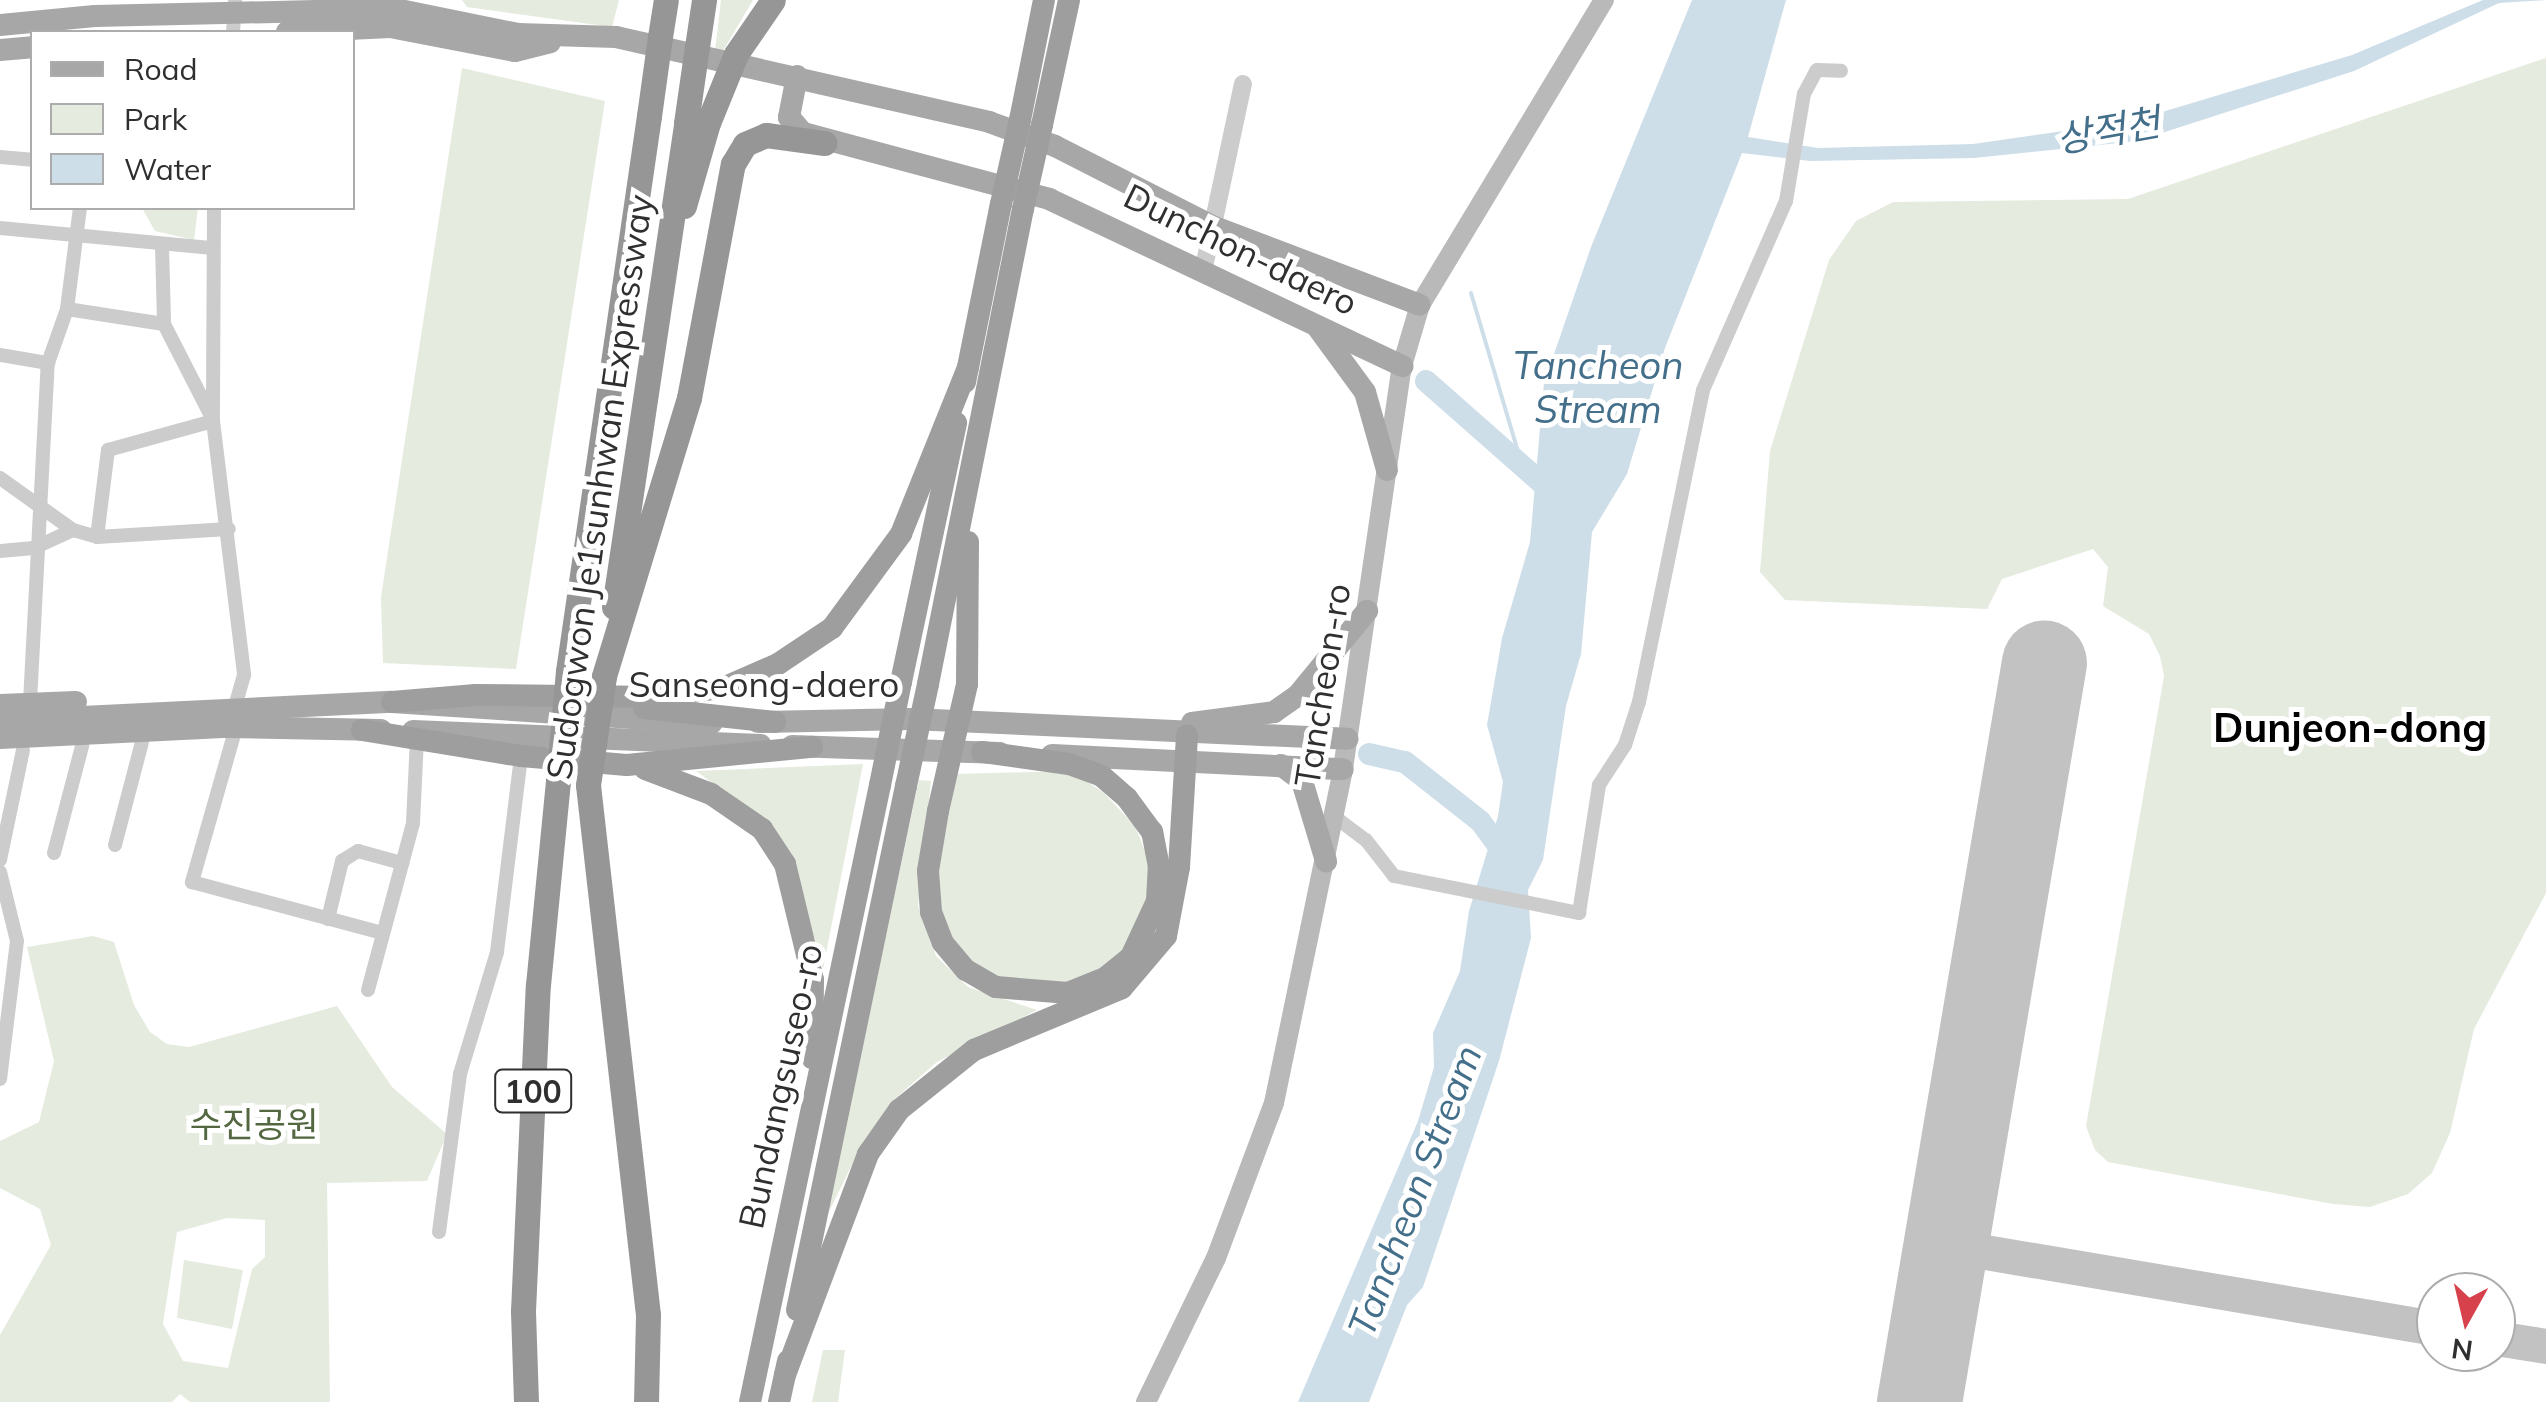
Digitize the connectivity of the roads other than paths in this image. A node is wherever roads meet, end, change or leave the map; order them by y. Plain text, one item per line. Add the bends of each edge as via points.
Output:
1 (664, 0) edge
2 (704, 0) edge
3 (773, 0) edge
4 (1044, 0) edge
5 (1070, 0) edge
6 (1604, 0) edge
7 (450, 10) edge
8 (233, 16) edge
9 (0, 26) edge
10 (329, 30) edge
11 (571, 31) junction
12 (30, 47) edge
13 (0, 50) edge
14 (1841, 71) dead end
15 (797, 76) junction
16 (1243, 84) dead end
17 (1031, 122) junction
18 (697, 123) junction
19 (824, 143) junction
20 (0, 157) edge
21 (30, 160) edge
22 (1012, 206) junction
23 (80, 210) edge
24 (214, 210) edge
25 (1212, 226) junction
26 (0, 228) edge
27 (74, 237) junction
28 (162, 244) junction
29 (210, 248) junction
30 (1204, 267) junction
31 (1420, 306) junction
32 (67, 309) junction
33 (164, 324) junction
34 (1316, 325) junction
35 (0, 355) edge
36 (48, 362) junction
37 (1402, 366) junction
38 (968, 367) junction
39 (213, 421) junction
40 (1387, 470) junction
41 (0, 478) edge
42 (968, 487) junction
43 (40, 502) junction
44 (229, 529) junction
45 (73, 530) junction
46 (97, 536) junction
47 (34, 548) junction
48 (0, 551) edge
49 (1367, 611) junction
50 (604, 676) junction
51 (572, 698) junction
52 (30, 702) junction
53 (392, 702) junction
54 (234, 709) junction
55 (775, 722) junction
56 (362, 730) junction
57 (1128, 730) junction
58 (6, 732) edge
59 (1187, 736) junction
60 (233, 738) junction
61 (1348, 738) junction
62 (418, 739) junction
63 (142, 742) junction
64 (82, 746) junction
65 (812, 747) junction
66 (982, 752) junction
67 (520, 756) junction
68 (1185, 760) junction
69 (627, 764) junction
70 (1281, 765) junction
71 (1344, 769) junction
72 (1334, 816) junction
73 (115, 845) dead end
74 (54, 854) dead end
75 (0, 860) edge
76 (1326, 861) junction
77 (402, 862) junction
78 (0, 872) edge
79 (328, 920) junction
80 (382, 933) junction
81 (368, 990) dead end
82 (0, 1079) edge
83 (810, 1112) junction
84 (440, 1232) dead end
85 (785, 1375) junction
86 (526, 1402) edge
87 (646, 1402) edge
88 (750, 1402) edge
89 (779, 1402) edge
90 (1146, 1402) edge

1 - 86 highway, Sudogwon Je1sunhwan Expressway / 100, bridge via 568,671 538,985 523,1312
2 - 18 highway, Sudogwon Je1sunhwan Expressway / 100, bridge
3 - 18 highway, bridge
4 - 17 highway
5 - 17 highway
6 - 31 main road, Tancheon-ro
7 - 8 main road
7 - 11 main road via 518,34
8 - 9 main road via 95,16
10 - 11 main road via 390,27 515,51
11 - 15 main road
12 - 13 main road
14 - 72 street via 1817,70 1801,112 1786,201 1703,390 1639,702 1625,745 1599,785 1579,913 1394,876 1366,840
15 - 19 main road via 790,122
15 - 25 main road, Dunchon-daero via 989,122 1055,146
16 - 25 street
17 - 22 highway, bridge
18 - 50 highway, Sudogwon Je1sunhwan Expressway / 100 via 665,258
19 - 30 main road, Dunchon-daero via 1048,199
19 - 50 highway via 766,135 744,144 733,164 690,398
20 - 21 street
22 - 38 highway
22 - 42 highway
23 - 27 street
24 - 29 street
25 - 30 street
25 - 31 main road, Dunchon-daero
26 - 27 street
27 - 28 street
27 - 32 street
28 - 29 street
28 - 33 street
29 - 39 street
30 - 34 main road, Dunchon-daero
31 - 37 main road, Tancheon-ro
32 - 33 street
32 - 36 street
33 - 39 street
34 - 37 main road, Dunchon-daero
34 - 40 main road via 1365,392
35 - 36 street
36 - 43 street
37 - 40 main road, Tancheon-ro
38 - 51 highway via 901,534 832,628 778,664 724,687 660,698
38 - 83 highway, Bundangsuseo-ro, bridge
39 - 44 street
39 - 46 street via 108,450
40 - 49 main road, Tancheon-ro
41 - 43 street
42 - 66 highway, bridge via 966,684 928,870 932,912 944,943 966,970 996,987 1068,993 1105,978 1132,957 1157,901 1152,832 1102,776 1069,764
42 - 85 highway, Bundangsuseo-ro, bridge
43 - 45 street
43 - 47 street
44 - 46 street
44 - 54 street via 244,675
45 - 46 street
45 - 47 street
47 - 48 street
47 - 52 street
49 - 57 main road via 1298,694 1274,712
49 - 61 main road, Tancheon-ro
50 - 87 highway, Sudogwon Je1sunhwan Expressway / 100, bridge via 588,785 648,1315
51 - 53 highway via 476,695
51 - 55 highway
52 - 54 main road
52 - 58 main road
53 - 54 main road, Sanseong-daero
53 - 55 main road, Sanseong-daero via 686,724
54 - 58 main road, Sanseong-daero
55 - 57 main road, Sanseong-daero via 911,719
56 - 58 main road, Sanseong-daero
56 - 60 main road
56 - 62 highway
56 - 65 main road, Sanseong-daero
57 - 59 main road, Sanseong-daero
58 - 64 main road
58 - 75 street
59 - 61 main road, Sanseong-daero
59 - 68 highway
60 - 63 main road
60 - 79 street via 192,882
61 - 71 main road, Tancheon-ro
62 - 67 highway
62 - 77 street via 413,823
63 - 64 main road
63 - 73 street
64 - 74 street
65 - 66 main road, Sanseong-daero
65 - 69 highway
66 - 68 main road, Sanseong-daero
67 - 69 highway
67 - 84 street via 498,952 460,1074
68 - 70 main road, Sanseong-daero
68 - 85 highway via 1176,901 1166,936 1148,964 1122,988 974,1050 899,1110 868,1154
69 - 83 highway via 711,794 762,829 785,864 813,980
70 - 71 main road, Sanseong-daero
70 - 76 main road via 1302,781
71 - 72 main road, Tancheon-ro
72 - 76 main road, Tancheon-ro
76 - 90 main road, Tancheon-ro via 1274,1103 1216,1258
77 - 79 street via 358,851 342,860
77 - 80 street
78 - 82 street via 17,940
79 - 80 street
80 - 81 street
83 - 88 highway, Bundangsuseo-ro
85 - 89 highway, Bundangsuseo-ro

